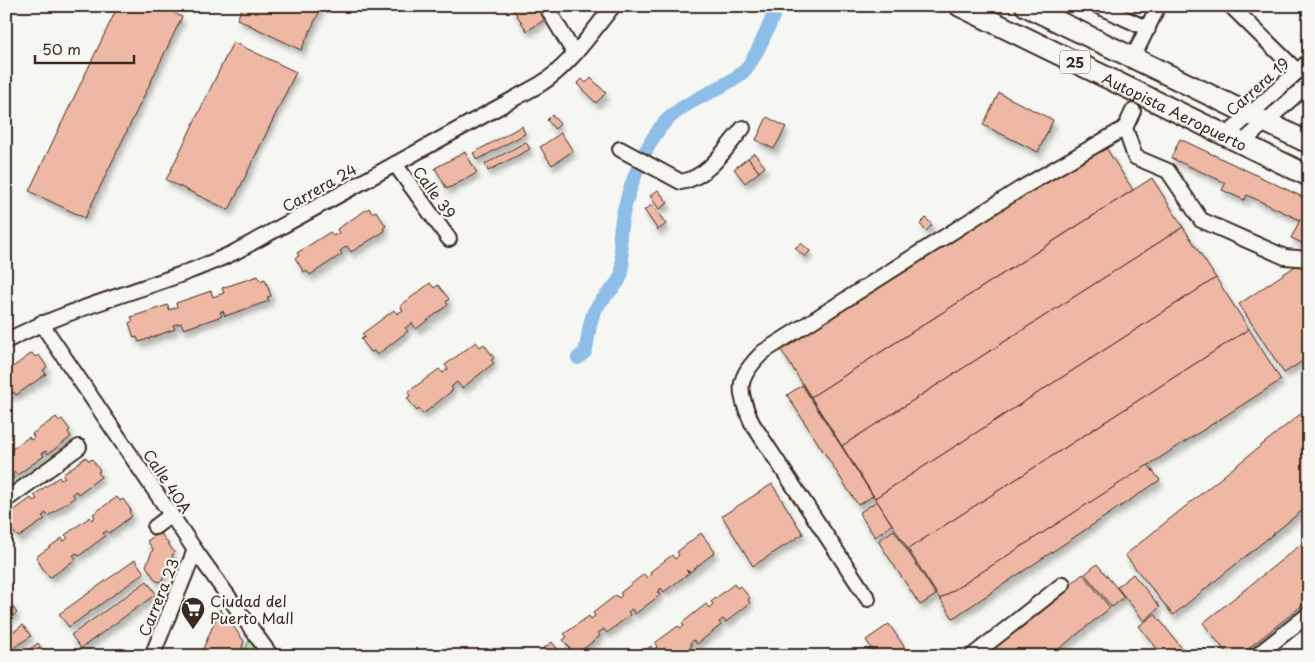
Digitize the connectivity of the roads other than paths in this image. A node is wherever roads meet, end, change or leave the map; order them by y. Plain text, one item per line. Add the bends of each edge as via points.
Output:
1 (546, 6) edge
2 (613, 6) edge
3 (960, 6) edge
4 (1026, 6) edge
5 (1098, 6) edge
6 (1231, 6) edge
7 (1159, 9) edge
8 (1148, 29) junction
9 (574, 53) junction
10 (1133, 58) junction
11 (1309, 61) edge
12 (1297, 72) junction
13 (1309, 83) edge
14 (1133, 110) dead end
15 (1258, 118) junction
16 (743, 128) dead end
17 (1125, 128) junction
18 (1234, 140) junction
19 (1309, 143) edge
20 (620, 149) dead end
21 (395, 164) junction
22 (1309, 176) edge
23 (449, 239) dead end
24 (1309, 259) edge
25 (41, 323) junction
26 (6, 341) edge
27 (79, 447) dead end
28 (6, 500) edge
29 (171, 515) junction
30 (155, 528) dead end
31 (195, 550) junction
32 (1063, 584) dead end
33 (868, 599) dead end
34 (1309, 614) edge
35 (152, 656) edge
36 (271, 656) edge
37 (972, 656) edge
38 (1256, 656) edge

1 - 9 street
2 - 9 street, Carrera 24
3 - 18 highway, Autopista Aeropuerto / 25
4 - 10 highway, Autopista Aeropuerto / 25
5 - 8 street
6 - 12 street
7 - 8 street
8 - 10 street
9 - 21 street, Carrera 24 via 539,86
10 - 15 highway, Autopista Aeropuerto / 25
11 - 12 street, Carrera 19
12 - 15 street, Carrera 19
13 - 15 street, Carrera 19
14 - 17 street
15 - 18 street, Carrera 19
15 - 19 highway, Autopista Aeropuerto / 25
16 - 20 street via 711,166 695,179 681,182
17 - 24 street via 1135,157 1168,171 1201,220 1285,257
17 - 33 street via 1020,189 763,352 745,372 740,384 752,423
18 - 22 highway, Autopista Aeropuerto / 25
21 - 23 street, Calle 39
21 - 25 street, Carrera 24 via 200,269
25 - 26 street, Carrera 24
25 - 29 street, Calle 40A
27 - 28 street
29 - 30 street
29 - 31 street, Calle 40A
31 - 35 street, Carrera 23
31 - 36 street, Calle 40A
32 - 37 street
34 - 38 street

